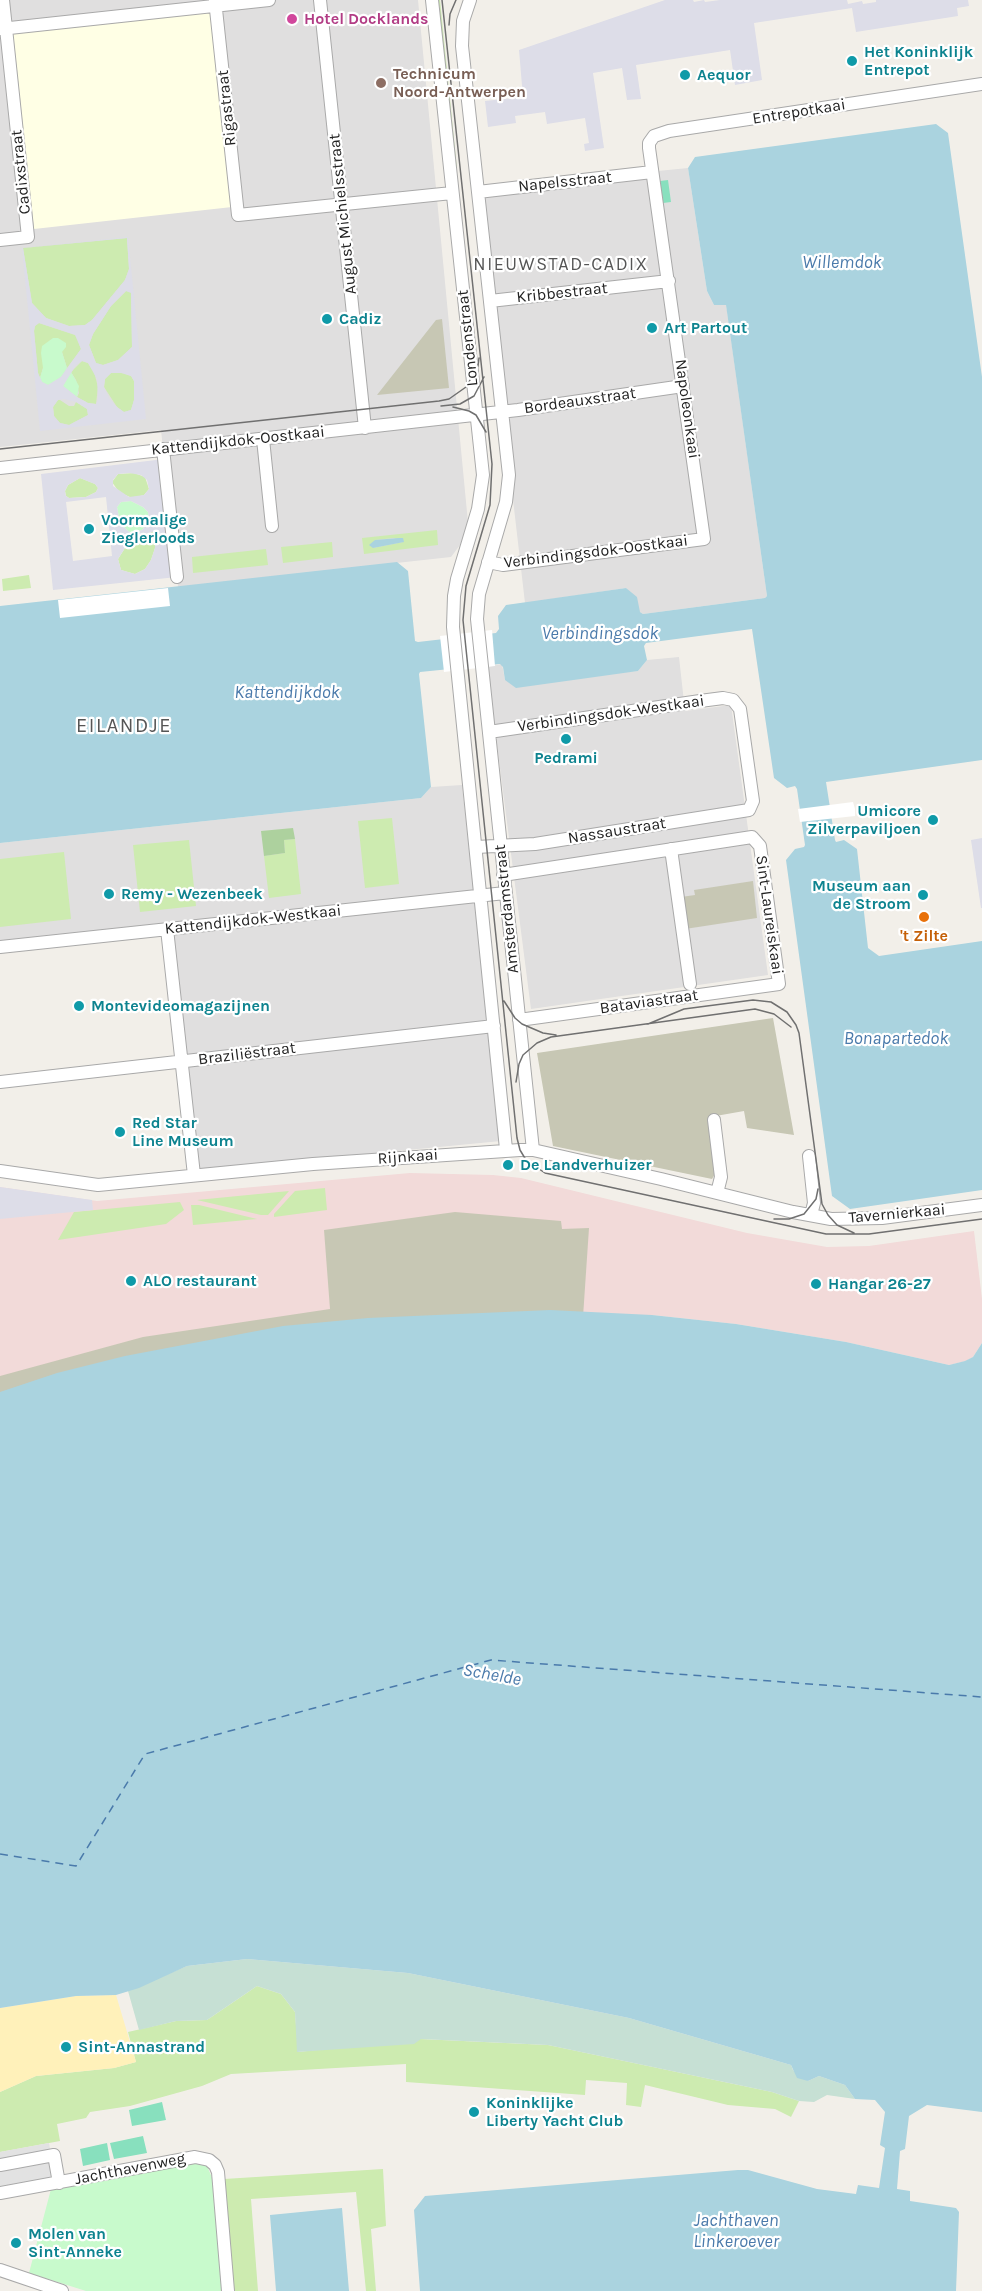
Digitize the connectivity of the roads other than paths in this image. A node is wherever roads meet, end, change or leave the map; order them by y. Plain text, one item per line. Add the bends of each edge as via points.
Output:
1 (3, 0) edge
2 (268, 0) edge
3 (320, 0) edge
4 (432, 0) edge
5 (470, 0) edge
6 (215, 3) edge
7 (3, 29) edge
8 (982, 84) edge
9 (652, 172) junction
10 (482, 191) junction
11 (452, 193) junction
12 (342, 204) junction
13 (0, 240) edge
14 (669, 281) junction
15 (490, 302) junction
16 (683, 386) junction
17 (503, 412) junction
18 (477, 415) junction
19 (365, 428) junction
20 (262, 440) junction
21 (163, 449) junction
22 (0, 468) edge
23 (272, 526) dead end
24 (704, 539) joint
25 (488, 562) junction
26 (177, 577) dead end
27 (454, 637) joint
28 (482, 667) joint
29 (489, 732) junction
30 (753, 801) joint
31 (500, 846) junction
32 (760, 846) joint
33 (476, 847) junction
34 (671, 849) junction
35 (503, 874) junction
36 (505, 893) junction
37 (481, 895) junction
38 (167, 929) junction
39 (0, 947) edge
40 (690, 984) dead end
41 (779, 984) joint
42 (519, 1020) junction
43 (494, 1026) junction
44 (183, 1062) junction
45 (0, 1082) edge
46 (714, 1120) dead end
47 (506, 1149) junction
48 (533, 1150) junction
49 (809, 1156) dead end
50 (0, 1171) edge
51 (194, 1175) junction
52 (717, 1193) junction
53 (982, 1205) edge
54 (811, 1215) junction
55 (0, 2165) edge
56 (59, 2182) junction
57 (0, 2193) edge
58 (0, 2270) edge
59 (62, 2291) edge
60 (228, 2291) edge

1 - 7 street, Cadixstraat
2 - 6 street
3 - 12 street, August Michielsstraat
4 - 11 street, Londenstraat
5 - 10 street, Londenstraat via 462,32
6 - 7 street
6 - 12 street, Rigastraat via 238,215
7 - 13 street, Cadixstraat via 28,237
8 - 9 street, Entrepotkaai via 657,134 649,143
9 - 10 street, Napelsstraat
9 - 14 street, Napoleonkaai
10 - 15 street, Londenstraat
11 - 12 street
11 - 18 street, Londenstraat
12 - 19 street, August Michielsstraat
14 - 15 street, Kribbestraat
14 - 16 street, Napoleonkaai
15 - 17 street, Londenstraat
16 - 17 street, Bordeauxstraat
16 - 24 street, Napoleonkaai
17 - 18 street, Bordeauxstraat
17 - 25 street, Londenstraat via 509,485
18 - 19 street, Kattendijkdok-Oostkaai
18 - 27 street, Londenstraat via 482,496 457,579
19 - 20 street, Kattendijkdok-Oostkaai
20 - 21 street, Kattendijkdok-Oostkaai
20 - 23 street
21 - 22 street, Kattendijkdok-Oostkaai
21 - 26 street
24 - 25 street, Verbindingsdok-Oostkaai via 503,565
25 - 28 street, Londenstraat via 479,594
27 - 33 street, Amsterdamstraat
28 - 29 street, Amsterdamstraat
29 - 30 street, Verbindingsdok-Westkaai via 711,699 733,700 740,709
29 - 31 street, Amsterdamstraat
30 - 31 street, Nassaustraat via 749,810 535,844
31 - 33 street, Nassaustraat
31 - 35 street, Amsterdamstraat
32 - 34 street, Nassaustraat via 752,837
32 - 41 street, Sint-Laureiskaai
33 - 37 street, Amsterdamstraat
34 - 35 street, Nassaustraat
34 - 40 street, Nassaustraat
35 - 36 street, Amsterdamstraat
36 - 37 street, Kattendijkdok-Westkaai
36 - 42 street, Amsterdamstraat
37 - 38 street, Kattendijkdok-Westkaai
37 - 43 street, Amsterdamstraat
38 - 39 street, Kattendijkdok-Westkaai
38 - 44 street
41 - 42 street, Bataviastraat
42 - 48 street, Amsterdamstraat
43 - 44 street, Braziliëstraat
43 - 47 street, Amsterdamstraat
44 - 45 street, Braziliëstraat
44 - 51 street
46 - 52 street via 721,1177
47 - 48 street, Rijnkaai
47 - 51 street, Rijnkaai
48 - 52 street, Rijnkaai
49 - 54 street
50 - 51 street, Rijnkaai via 98,1185
52 - 54 street, Rijnkaai
53 - 54 street, Tavernierkaai via 882,1218 831,1219
55 - 56 street, Jachthavenweg via 54,2155
56 - 57 street, Jachthavenweg
56 - 60 street, Jachthavenweg via 195,2157 209,2160 218,2172
58 - 59 street

